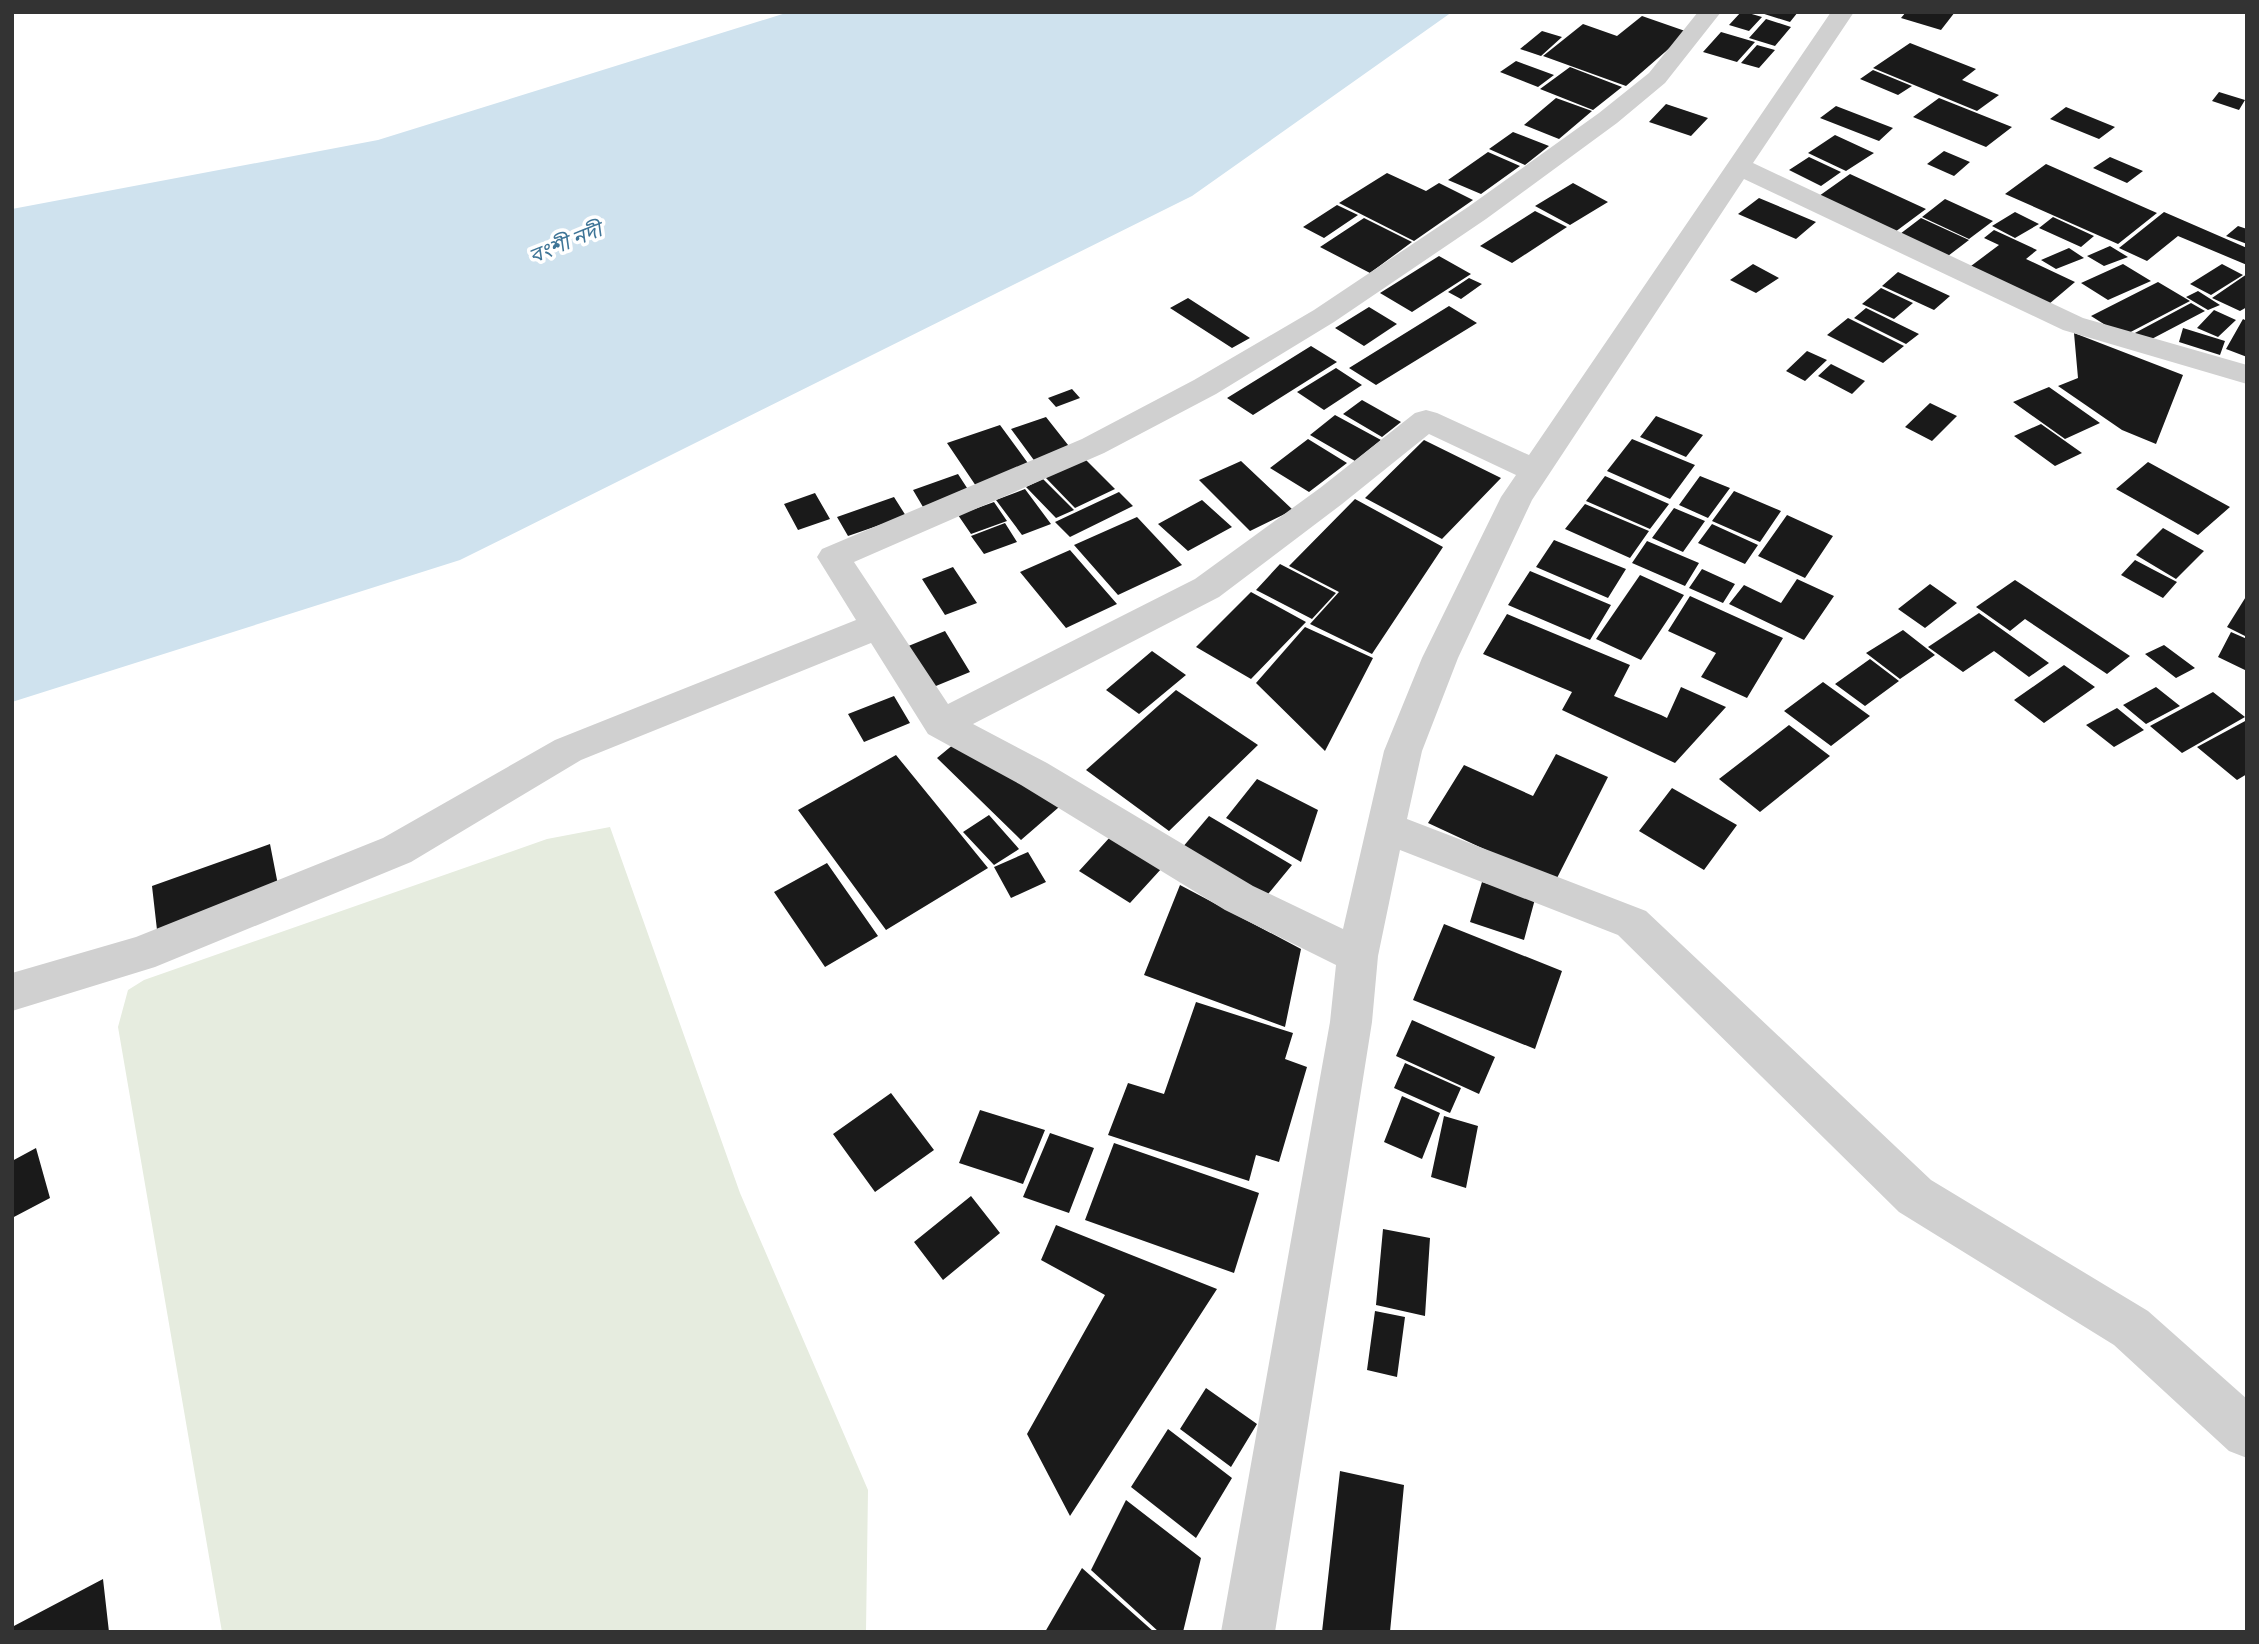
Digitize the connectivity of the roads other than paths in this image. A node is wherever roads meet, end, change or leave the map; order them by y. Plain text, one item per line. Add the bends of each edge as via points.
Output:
1 (1710, 12) edge
2 (1843, 12) edge
3 (1738, 166) junction
4 (2247, 375) edge
5 (1535, 471) junction
6 (877, 626) junction
7 (941, 724) junction
8 (1387, 828) junction
9 (1357, 956) junction
10 (12, 992) edge
11 (2247, 1433) edge
12 (1248, 1632) edge

1 - 6 street via 1657,78 1608,118 1478,213 1324,316 1205,387 1093,446 834,556
2 - 3 street
3 - 4 street via 2073,324
3 - 5 street
5 - 7 street via 1426,420 1207,588
5 - 8 street via 1517,498 1440,658 1404,751
6 - 7 street
6 - 10 street via 568,750 397,850 140,954
7 - 9 street via 1034,774 1239,898
8 - 9 street
8 - 11 street via 1632,923 1916,1196 2131,1328
9 - 12 street via 1351,1022

